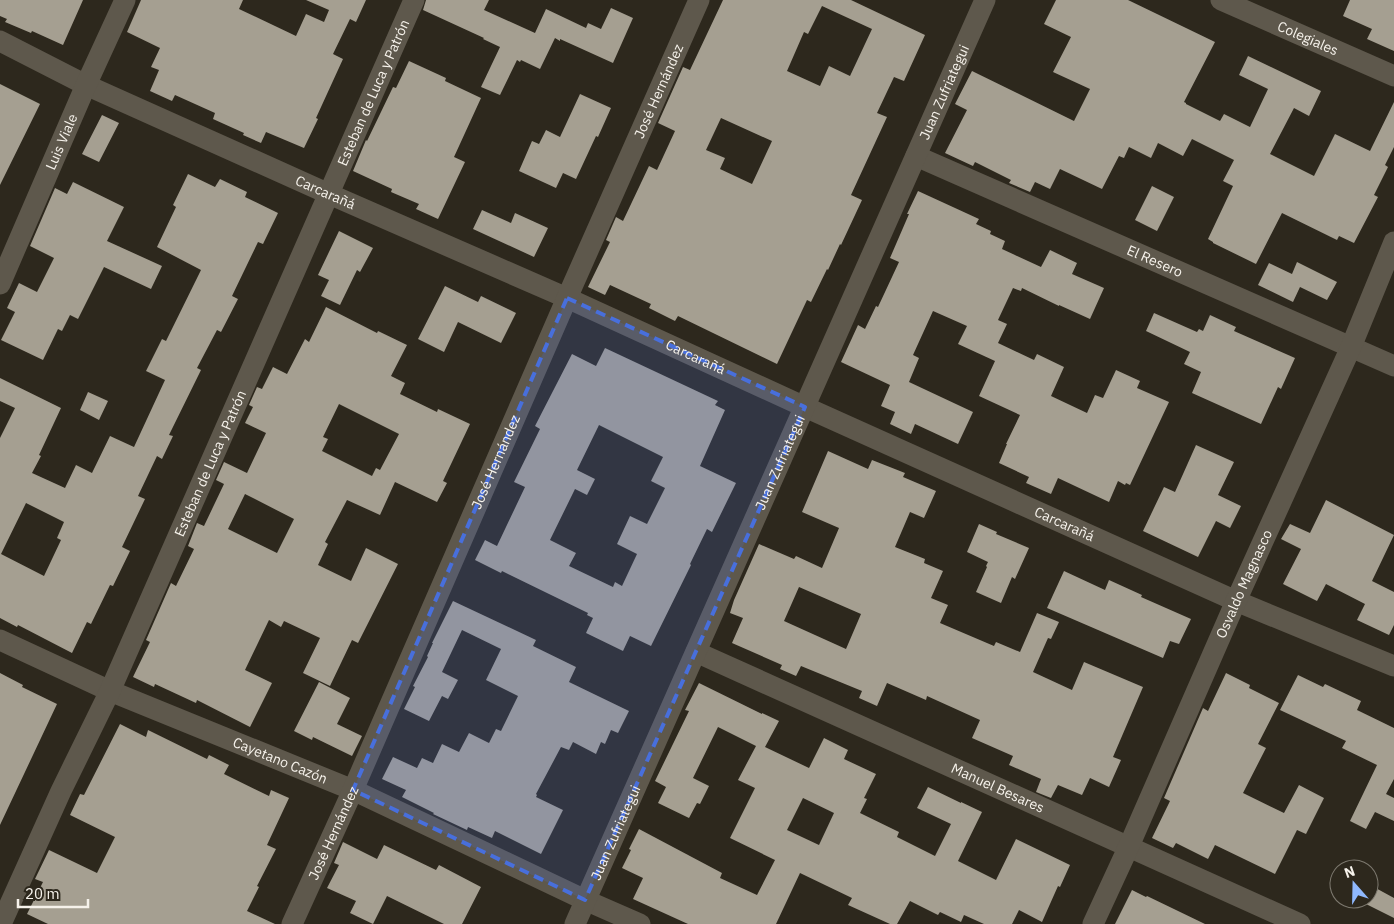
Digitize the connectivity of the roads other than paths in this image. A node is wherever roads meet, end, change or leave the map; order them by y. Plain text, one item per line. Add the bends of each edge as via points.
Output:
1 (125, 0) edge
2 (414, 0) edge
3 (699, 0) edge
4 (985, 0) edge
5 (1221, 0) edge
6 (0, 41) edge
7 (1394, 76) edge
8 (86, 85) junction
9 (916, 156) junction
10 (329, 194) junction
11 (1394, 242) edge
12 (0, 284) edge
13 (567, 298) junction
14 (1351, 347) junction
15 (1394, 366) edge
16 (805, 407) junction
17 (1236, 601) junction
18 (0, 640) edge
19 (696, 652) junction
20 (1394, 666) edge
21 (110, 691) junction
22 (353, 790) junction
23 (1129, 846) junction
24 (586, 900) junction
25 (2, 924) edge
26 (292, 924) edge
27 (575, 924) edge
28 (640, 924) edge
29 (1093, 924) edge
30 (1300, 924) edge

1 - 8 street, Luis Viale
2 - 10 street, Esteban de Luca y Patrón
3 - 13 street, José Hernández
4 - 9 street, Juan Zufriategui
5 - 7 street, Colegiales
6 - 8 street, Carcarañá
8 - 10 street, Carcarañá
8 - 12 street, Luis Viale
9 - 14 street, El Resero
9 - 16 street, Juan Zufriategui
10 - 13 street, Carcarañá
10 - 21 street, Esteban de Luca y Patrón
11 - 14 street, Osvaldo Magnasco
13 - 16 street, Carcarañá
13 - 22 street, José Hernández
14 - 15 street, El Resero
14 - 17 street, Osvaldo Magnasco
16 - 17 street, Carcarañá
16 - 19 street, Juan Zufriategui
17 - 20 street, Carcarañá
17 - 23 street, Osvaldo Magnasco
18 - 21 street, Cayetano Cazón
19 - 23 street, Manuel Besares
19 - 24 street, Juan Zufriategui
21 - 22 street, Cayetano Cazón
21 - 25 street, Esteban de Luca y Patrón
22 - 24 street, Cayetano Cazón
22 - 26 street, José Hernández
23 - 29 street, Osvaldo Magnasco
23 - 30 street, Manuel Besares
24 - 27 street, Juan Zufriategui
24 - 28 street, Cayetano Cazón

